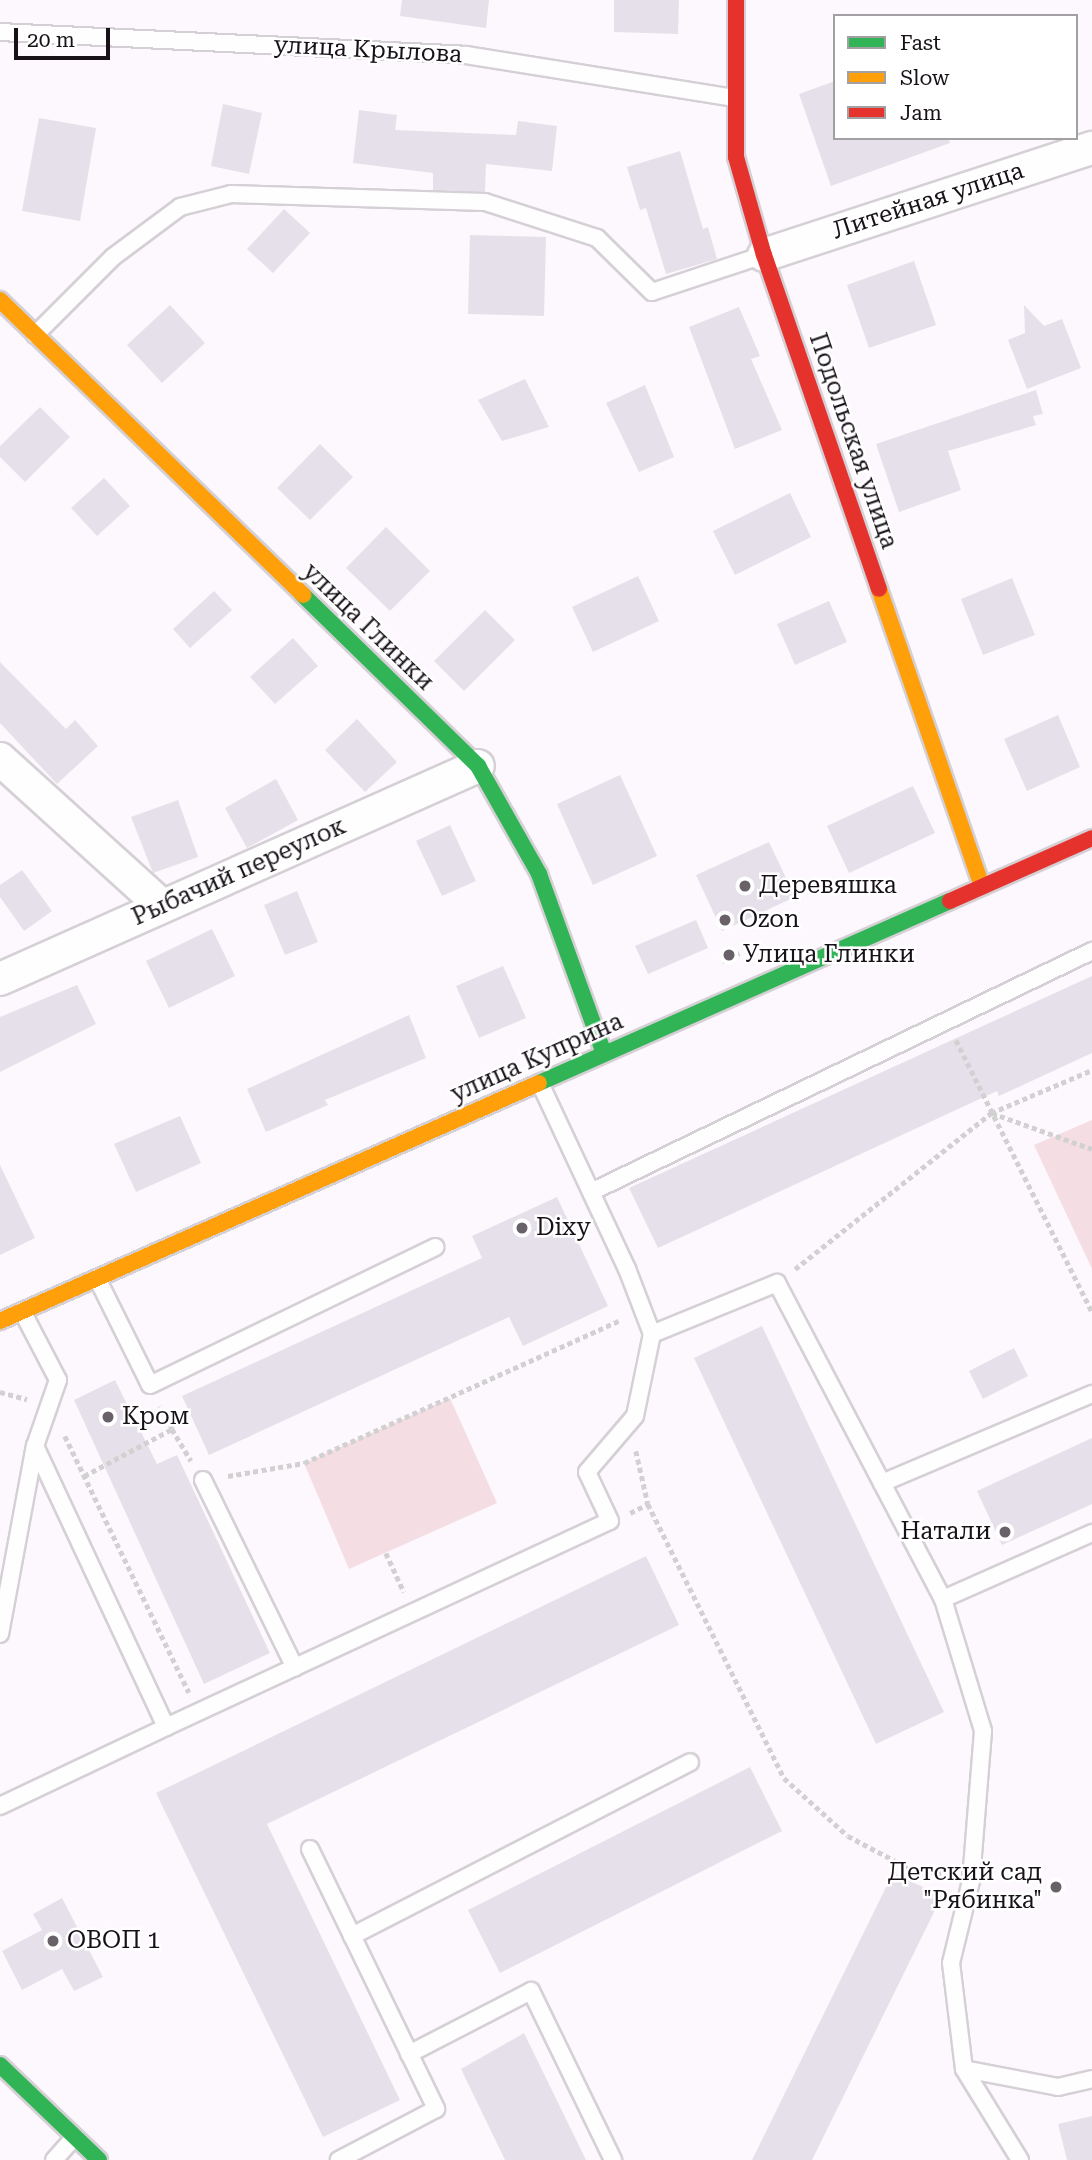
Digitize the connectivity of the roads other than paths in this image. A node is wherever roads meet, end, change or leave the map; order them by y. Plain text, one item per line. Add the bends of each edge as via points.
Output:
1 (736, 0) edge
2 (0, 32) edge
3 (734, 99) junction
4 (1092, 148) edge
5 (764, 254) junction
6 (0, 300) edge
7 (35, 335) junction
8 (0, 759) edge
9 (478, 766) junction
10 (1092, 838) edge
11 (982, 887) junction
12 (162, 906) junction
13 (1092, 951) edge
14 (0, 979) edge
15 (604, 1054) junction
16 (540, 1083) junction
17 (591, 1192) junction
18 (435, 1247) dead end
19 (97, 1278) junction
20 (22, 1311) junction
21 (0, 1321) edge
22 (652, 1334) junction
23 (1092, 1394) edge
24 (35, 1446) junction
25 (203, 1480) road end
26 (882, 1483) junction
27 (1092, 1533) edge
28 (943, 1599) junction
29 (0, 1634) edge
30 (295, 1668) junction
31 (166, 1727) junction
32 (690, 1762) dead end
33 (0, 1806) edge
34 (310, 1849) dead end
35 (352, 1936) junction
36 (410, 2054) junction
37 (0, 2066) edge
38 (964, 2069) junction
39 (1092, 2079) edge
40 (75, 2137) junction
41 (54, 2160) edge
42 (99, 2160) edge
43 (339, 2160) edge
44 (612, 2160) edge
45 (1020, 2160) edge

1 - 3 street, Подольская улица
2 - 3 lane, улица Крылова via 466,55
3 - 5 street, Подольская улица via 736,158
4 - 5 street, Литейная улица
5 - 7 lane via 652,292 597,238 485,202 231,194 180,208 113,257
5 - 11 street, Подольская улица
6 - 7 street, улица Глинки
7 - 9 street, улица Глинки
8 - 12 street
9 - 12 street, Рыбачий переулок
9 - 15 street, улица Глинки via 539,874
10 - 11 street, улица Куприна
11 - 15 street, улица Куприна
12 - 14 street, Рыбачий переулок
13 - 17 lane
15 - 16 street, улица Куприна
16 - 17 lane
16 - 19 street, улица Куприна
17 - 22 lane
18 - 19 lane via 150,1385
19 - 20 street, улица Куприна
20 - 21 street, улица Куприна
20 - 24 lane via 58,1380
22 - 26 lane via 777,1283
22 - 30 lane via 635,1416 587,1472 610,1521
23 - 26 lane
24 - 29 lane
24 - 31 lane
25 - 30 lane
26 - 28 lane
27 - 28 lane
28 - 38 lane via 983,1731 971,1881 951,1963
30 - 31 lane
31 - 33 lane
32 - 35 lane
34 - 35 lane
35 - 36 lane
36 - 43 lane via 436,2109
36 - 44 lane via 531,1991
37 - 40 street
38 - 39 lane via 1058,2087
38 - 45 lane
40 - 41 lane
40 - 42 street

